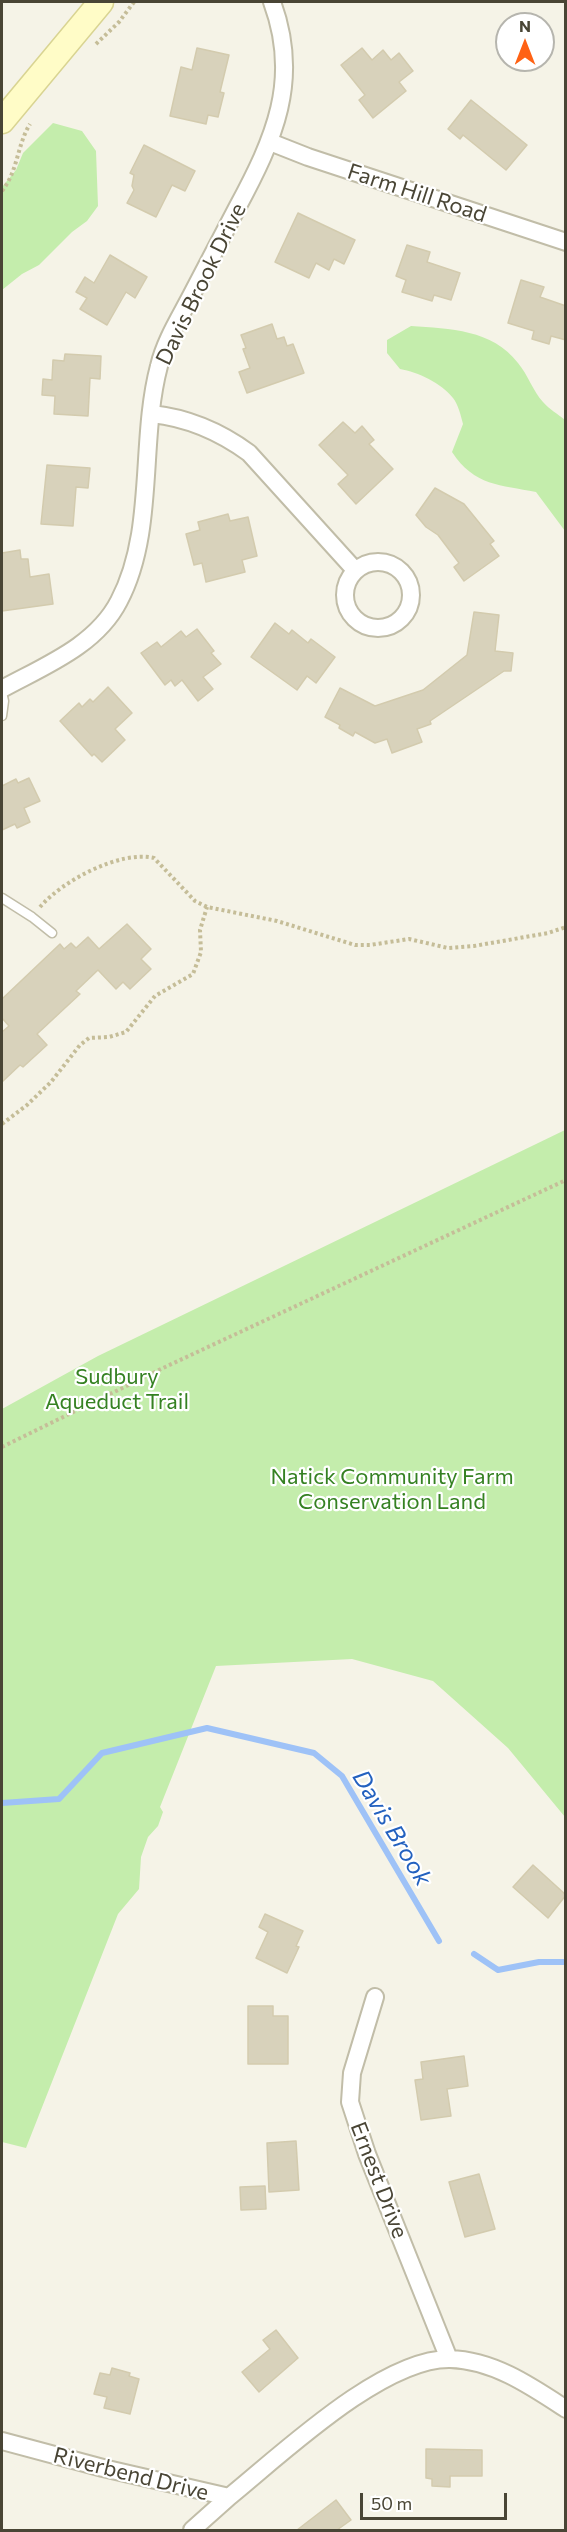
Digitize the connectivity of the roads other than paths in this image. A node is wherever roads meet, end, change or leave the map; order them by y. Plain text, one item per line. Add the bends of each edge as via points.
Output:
1 (101, 2) edge
2 (272, 2) edge
3 (2, 121) edge
4 (270, 142) junction
5 (566, 242) edge
6 (152, 414) junction
7 (356, 570) junction
8 (2, 691) edge
9 (2, 716) edge
10 (2, 898) edge
11 (52, 933) dead end
12 (375, 1997) dead end
13 (449, 2359) junction
14 (566, 2409) edge
15 (2, 2441) edge
16 (230, 2497) junction
17 (192, 2530) edge

1 - 3 street
2 - 4 street, Davis Brook Drive via 284,63 280,107
4 - 5 street, Farm Hill Road
4 - 6 street, Davis Brook Drive via 165,348
6 - 7 street via 199,424 249,453
6 - 8 street, Davis Brook Drive via 135,558 118,603 87,640
7 - 7 street via 375,561 387,562 405,574 412,592 403,618 385,628 356,620 349,612 345,591
8 - 9 lane
10 - 11 lane
12 - 13 street, Ernest Drive via 352,2073 350,2102
13 - 14 street, Riverbend Drive via 477,2363 510,2375
13 - 16 street, Riverbend Drive via 425,2362 394,2374 338,2407
15 - 16 street, Riverbend Drive
16 - 17 street

